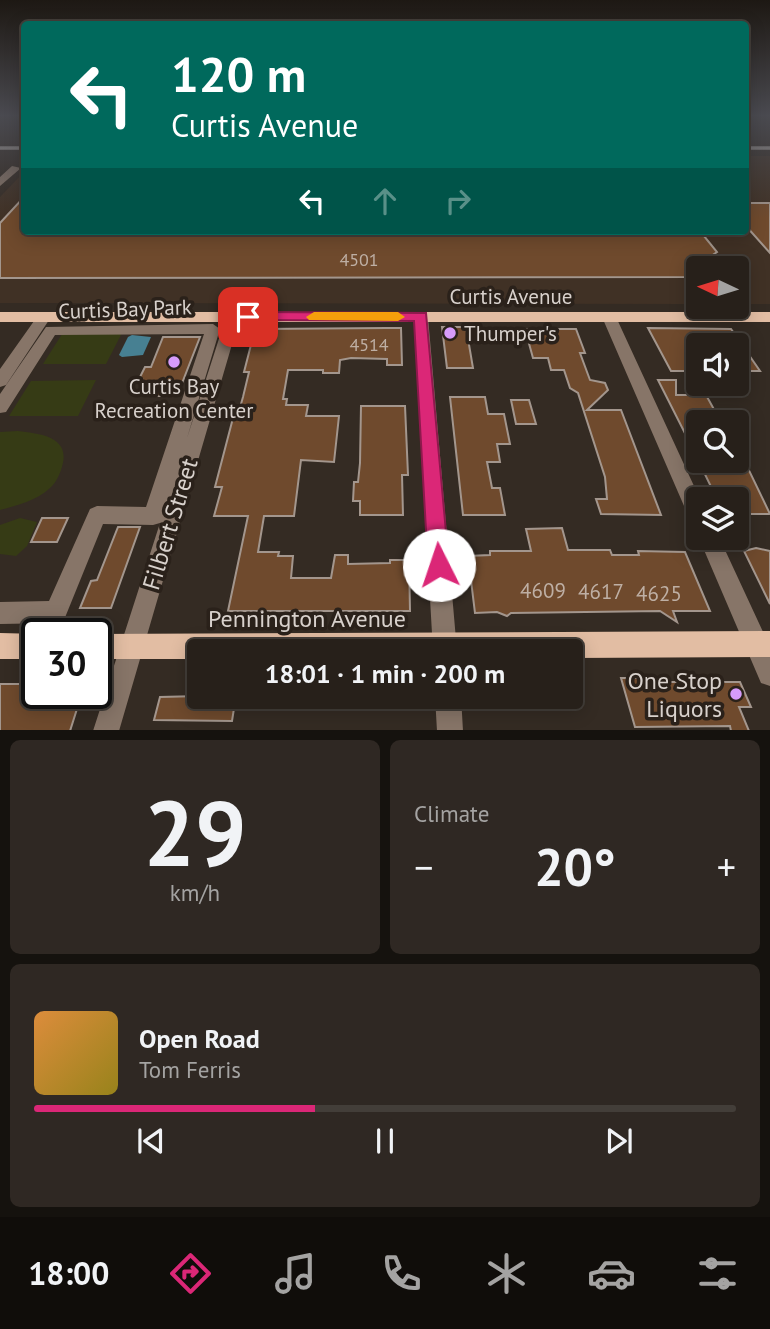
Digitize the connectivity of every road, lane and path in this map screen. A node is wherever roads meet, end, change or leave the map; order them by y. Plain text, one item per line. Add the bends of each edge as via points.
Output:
1 (16, 168) dead end
2 (0, 183) edge
3 (0, 317) edge
4 (44, 317) junction
5 (233, 317) junction
6 (421, 317) junction
7 (609, 317) junction
8 (770, 317) edge
9 (0, 381) edge
10 (0, 407) edge
11 (686, 489) edge
12 (715, 550) edge
13 (0, 612) edge
14 (444, 639) edge
15 (763, 644) edge
16 (0, 646) edge
17 (21, 646) edge
18 (112, 646) edge
19 (132, 646) junction
20 (187, 646) edge
21 (583, 646) edge
22 (770, 674) edge
23 (449, 709) edge
24 (106, 730) edge
25 (450, 730) edge

1 - 2 street
3 - 4 main road, Curtis Avenue
4 - 5 main road, Curtis Avenue
4 - 9 street
5 - 6 main road, Curtis Avenue
5 - 19 street, Filbert Street
6 - 7 main road, Curtis Avenue
6 - 14 street
7 - 8 main road, Curtis Avenue
7 - 11 street
10 - 13 street, Curtis Bay Park via 51,330 213,329 153,516 97,515 56,612
12 - 15 street
15 - 21 main road, Pennington Avenue
15 - 22 street
16 - 17 main road
18 - 19 main road, Pennington Avenue
19 - 20 main road, Pennington Avenue
19 - 24 street, Filbert Street
23 - 25 street

